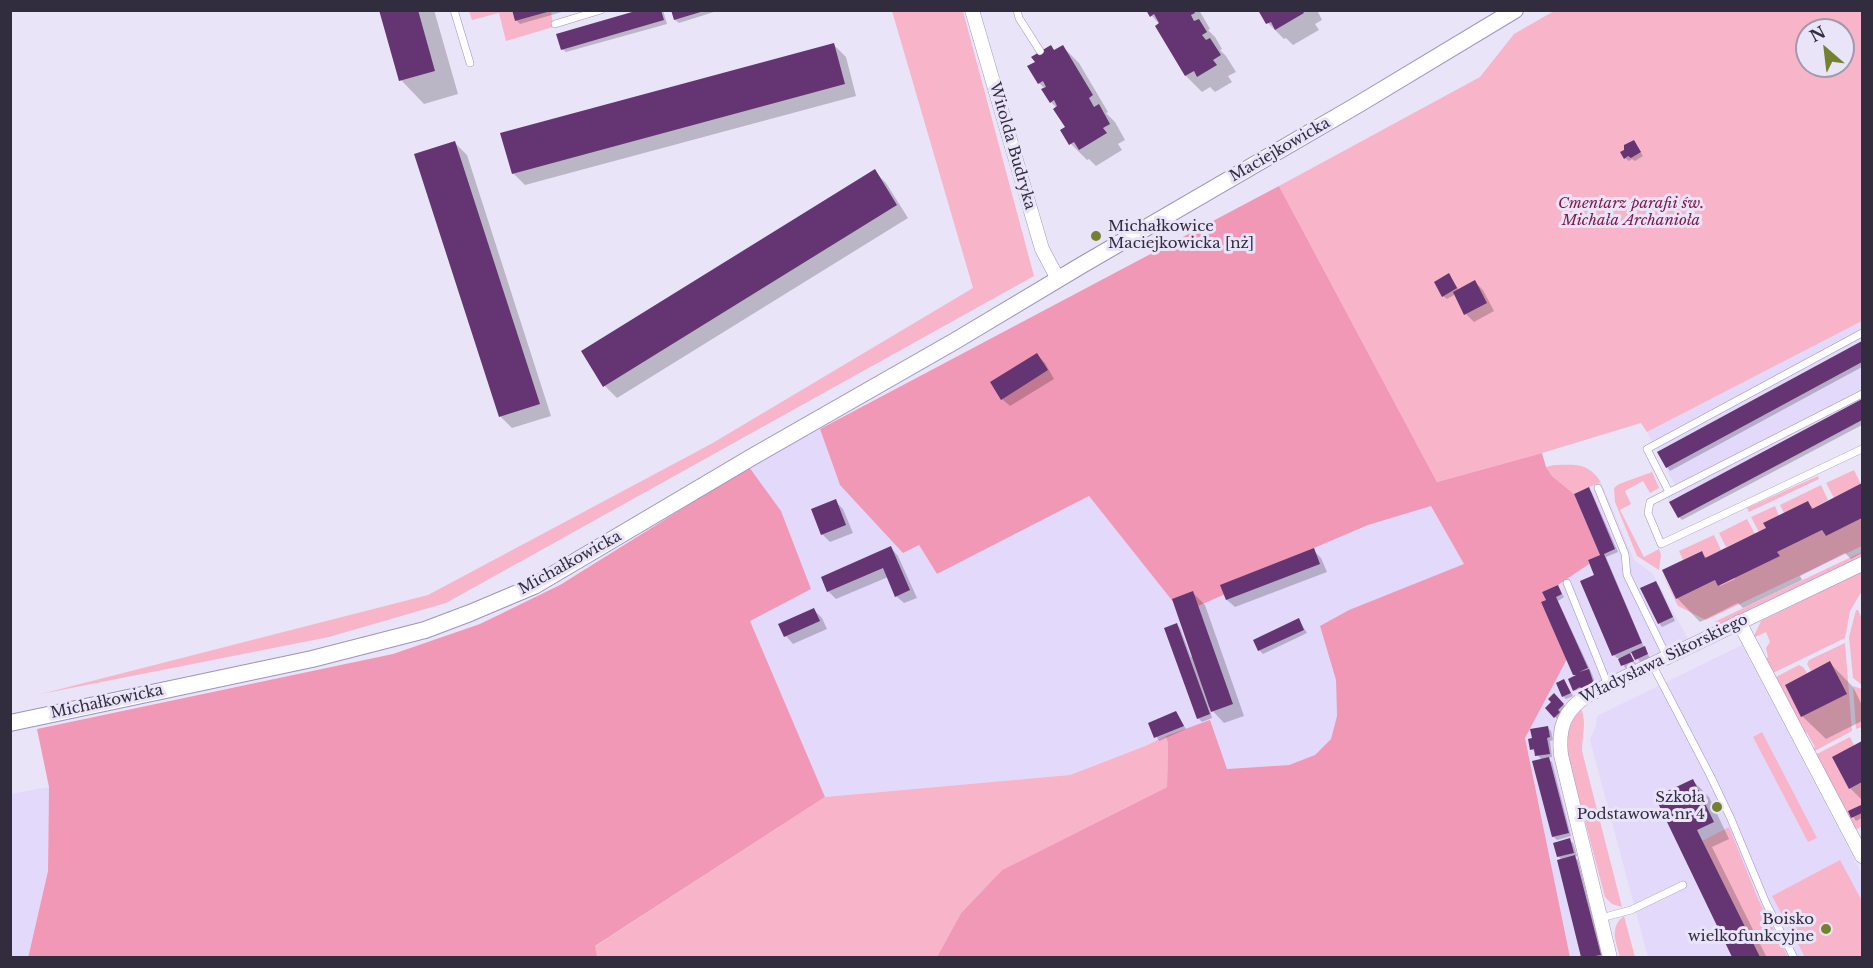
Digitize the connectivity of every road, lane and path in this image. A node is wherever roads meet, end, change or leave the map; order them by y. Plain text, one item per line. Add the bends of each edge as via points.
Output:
1 (454, 10) edge
2 (601, 10) edge
3 (972, 10) edge
4 (1017, 10) edge
5 (1515, 10) edge
6 (1493, 16) edge
7 (555, 24) dead end
8 (1040, 51) dead end
9 (470, 63) dead end
10 (1051, 283) junction
11 (1863, 333) edge
12 (1863, 394) edge
13 (1863, 449) edge
14 (1598, 488) dead end
15 (1669, 492) junction
16 (1863, 564) edge
17 (1568, 583) dead end
18 (1739, 622) junction
19 (1667, 657) junction
20 (1652, 664) junction
21 (1608, 685) junction
22 (10, 723) edge
23 (1863, 856) edge
24 (1683, 885) dead end
25 (1601, 918) junction
26 (1610, 957) edge
27 (1794, 957) edge

1 - 9 lane
2 - 7 lane
3 - 10 street, Witolda Budryka
4 - 8 lane
5 - 6 street, Maciejkowicka
6 - 10 street, Maciejkowicka via 1359,104
10 - 22 street, Michałkowicka via 534,586 470,614 425,630 312,659
11 - 15 lane via 1647,448
12 - 15 lane
13 - 15 lane via 1660,544 1648,513 1650,502
14 - 19 lane via 1625,554 1627,575
16 - 18 street, Władysława Sikorskiego
17 - 21 lane
18 - 19 street, Władysława Sikorskiego
18 - 23 street
19 - 20 street, Władysława Sikorskiego
20 - 21 street, Władysława Sikorskiego
20 - 27 lane via 1716,787
21 - 25 street, Władysława Sikorskiego via 1576,702 1562,727 1560,741
24 - 25 lane via 1631,910
25 - 26 street, Władysława Sikorskiego

